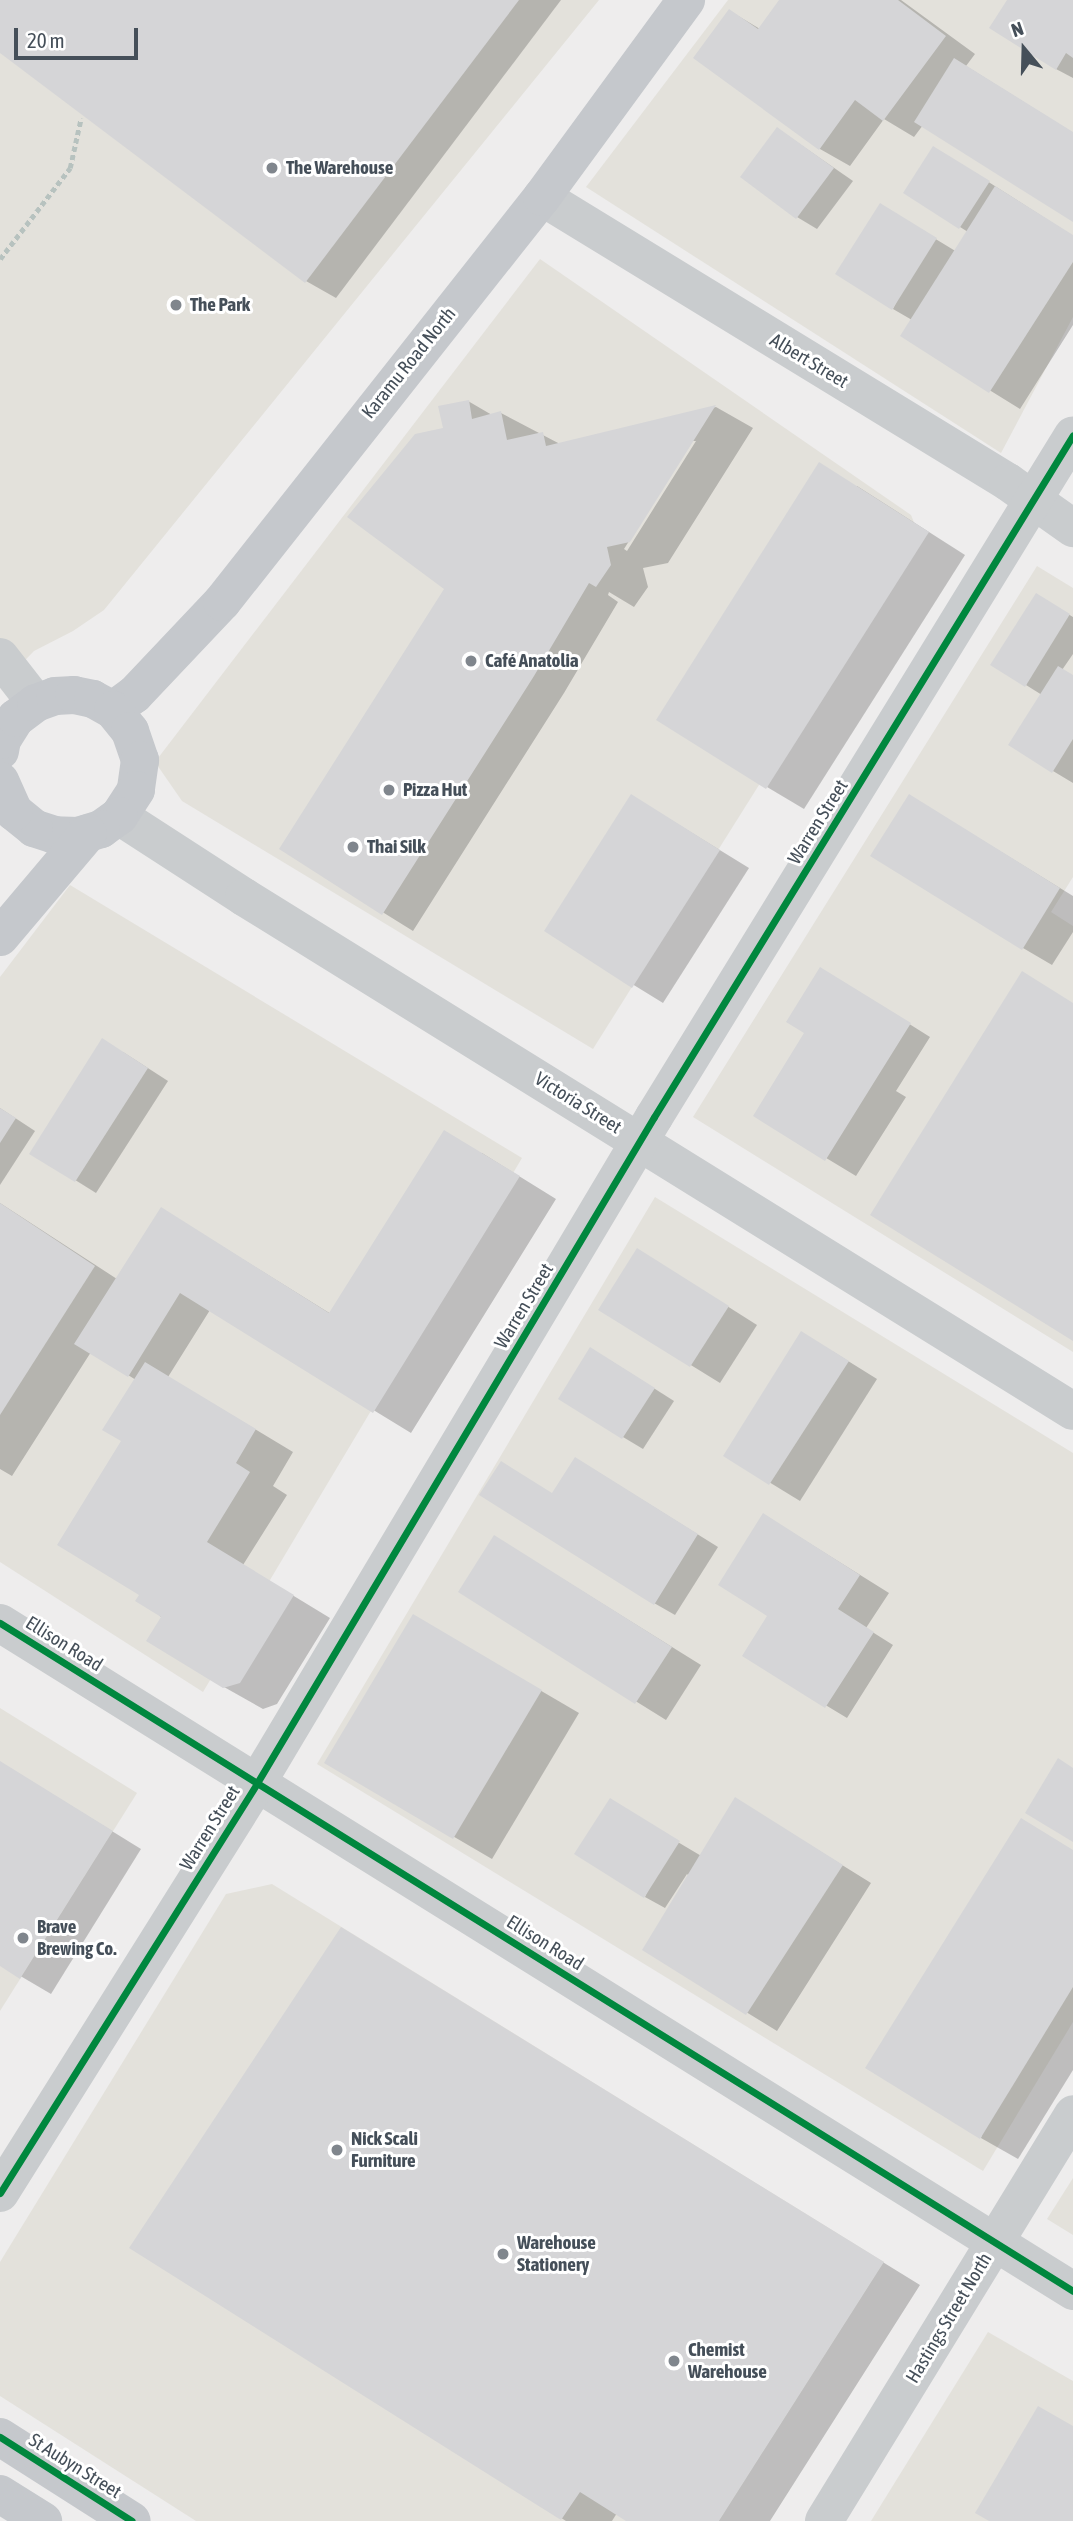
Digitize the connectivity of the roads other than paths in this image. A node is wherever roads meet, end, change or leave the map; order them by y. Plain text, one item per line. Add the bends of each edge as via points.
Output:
1 (686, 0) edge
2 (542, 197) junction
3 (1073, 436) edge
4 (1033, 501) junction
5 (1073, 528) edge
6 (0, 657) edge
7 (36, 703) junction
8 (113, 710) junction
9 (0, 751) edge
10 (2, 800) edge
11 (103, 824) junction
12 (0, 937) edge
13 (640, 1141) junction
14 (1073, 1411) edge
15 (0, 1623) edge
16 (257, 1783) junction
17 (1073, 2114) edge
18 (0, 2193) edge
19 (994, 2243) junction
20 (1073, 2291) edge
21 (0, 2437) edge
22 (0, 2494) edge
23 (43, 2521) edge
24 (132, 2521) edge
25 (824, 2521) edge

1 - 2 main road, Karamu Road North
2 - 4 street, Albert Street
2 - 8 main road, Karamu Road North via 222,602 134,695
3 - 4 street, Warren Street
4 - 5 street, Albert Street
4 - 13 street, Warren Street
6 - 7 street
7 - 8 main road via 74,695
7 - 9 main road via 16,718
8 - 11 main road via 130,731 140,760 135,790
10 - 11 main road via 34,828 55,835 78,836
11 - 12 main road
11 - 13 street, Victoria Street via 244,897
13 - 14 street, Victoria Street
13 - 16 street, Warren Street
15 - 16 street, Ellison Road
16 - 18 street, Warren Street
16 - 19 street, Ellison Road
17 - 19 street, Hastings Street North
19 - 20 street, Ellison Road
19 - 25 street, Hastings Street North
21 - 24 main road, St Aubyn Street
22 - 23 main road

